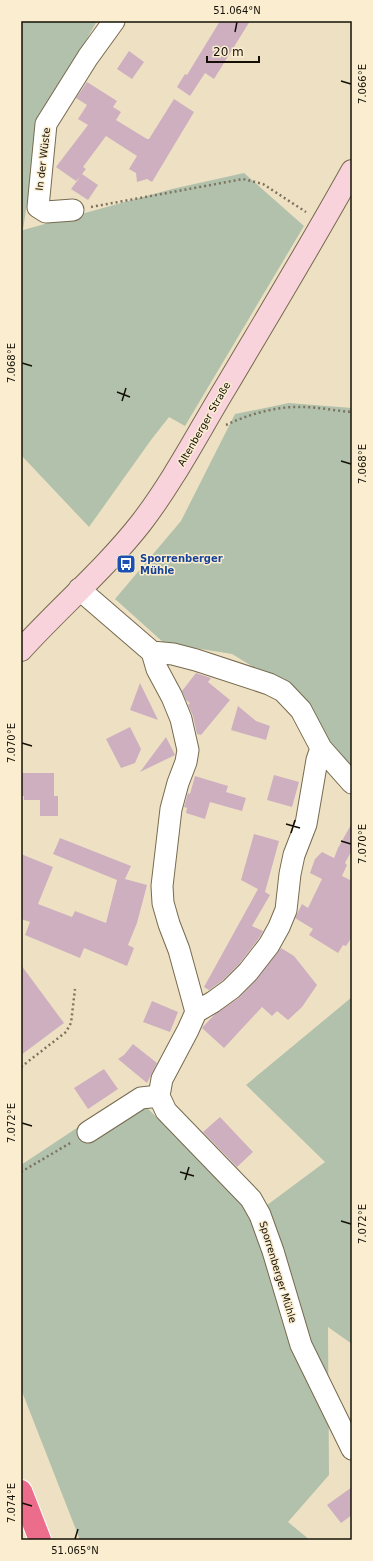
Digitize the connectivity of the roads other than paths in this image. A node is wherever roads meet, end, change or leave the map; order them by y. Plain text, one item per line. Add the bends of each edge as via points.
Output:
1 (114, 21) edge
2 (352, 171) edge
3 (73, 210) road end
4 (79, 589) junction
5 (21, 650) edge
6 (152, 652) junction
7 (321, 748) junction
8 (352, 783) edge
9 (196, 1012) junction
10 (159, 1096) junction
11 (88, 1132) road end
12 (352, 1449) edge
13 (21, 1491) edge
14 (40, 1540) edge

1 - 3 street, In der Wüste via 46,124 38,207 46,212
2 - 4 main road, Altenberger Straße via 175,474 141,523
4 - 5 main road, Altenberger Straße
4 - 6 street
6 - 7 street via 196,660 283,691 300,710
6 - 9 street via 157,669 181,719 188,750 171,809 162,886 163,903
7 - 8 street
7 - 9 street via 306,824 294,855 286,910 279,926 269,945 248,972 225,993
9 - 10 street via 162,1079
10 - 11 street via 141,1098
10 - 12 street, Sporrenberger Mühle via 166,1111 250,1199 260,1215 301,1345
13 - 14 highway

